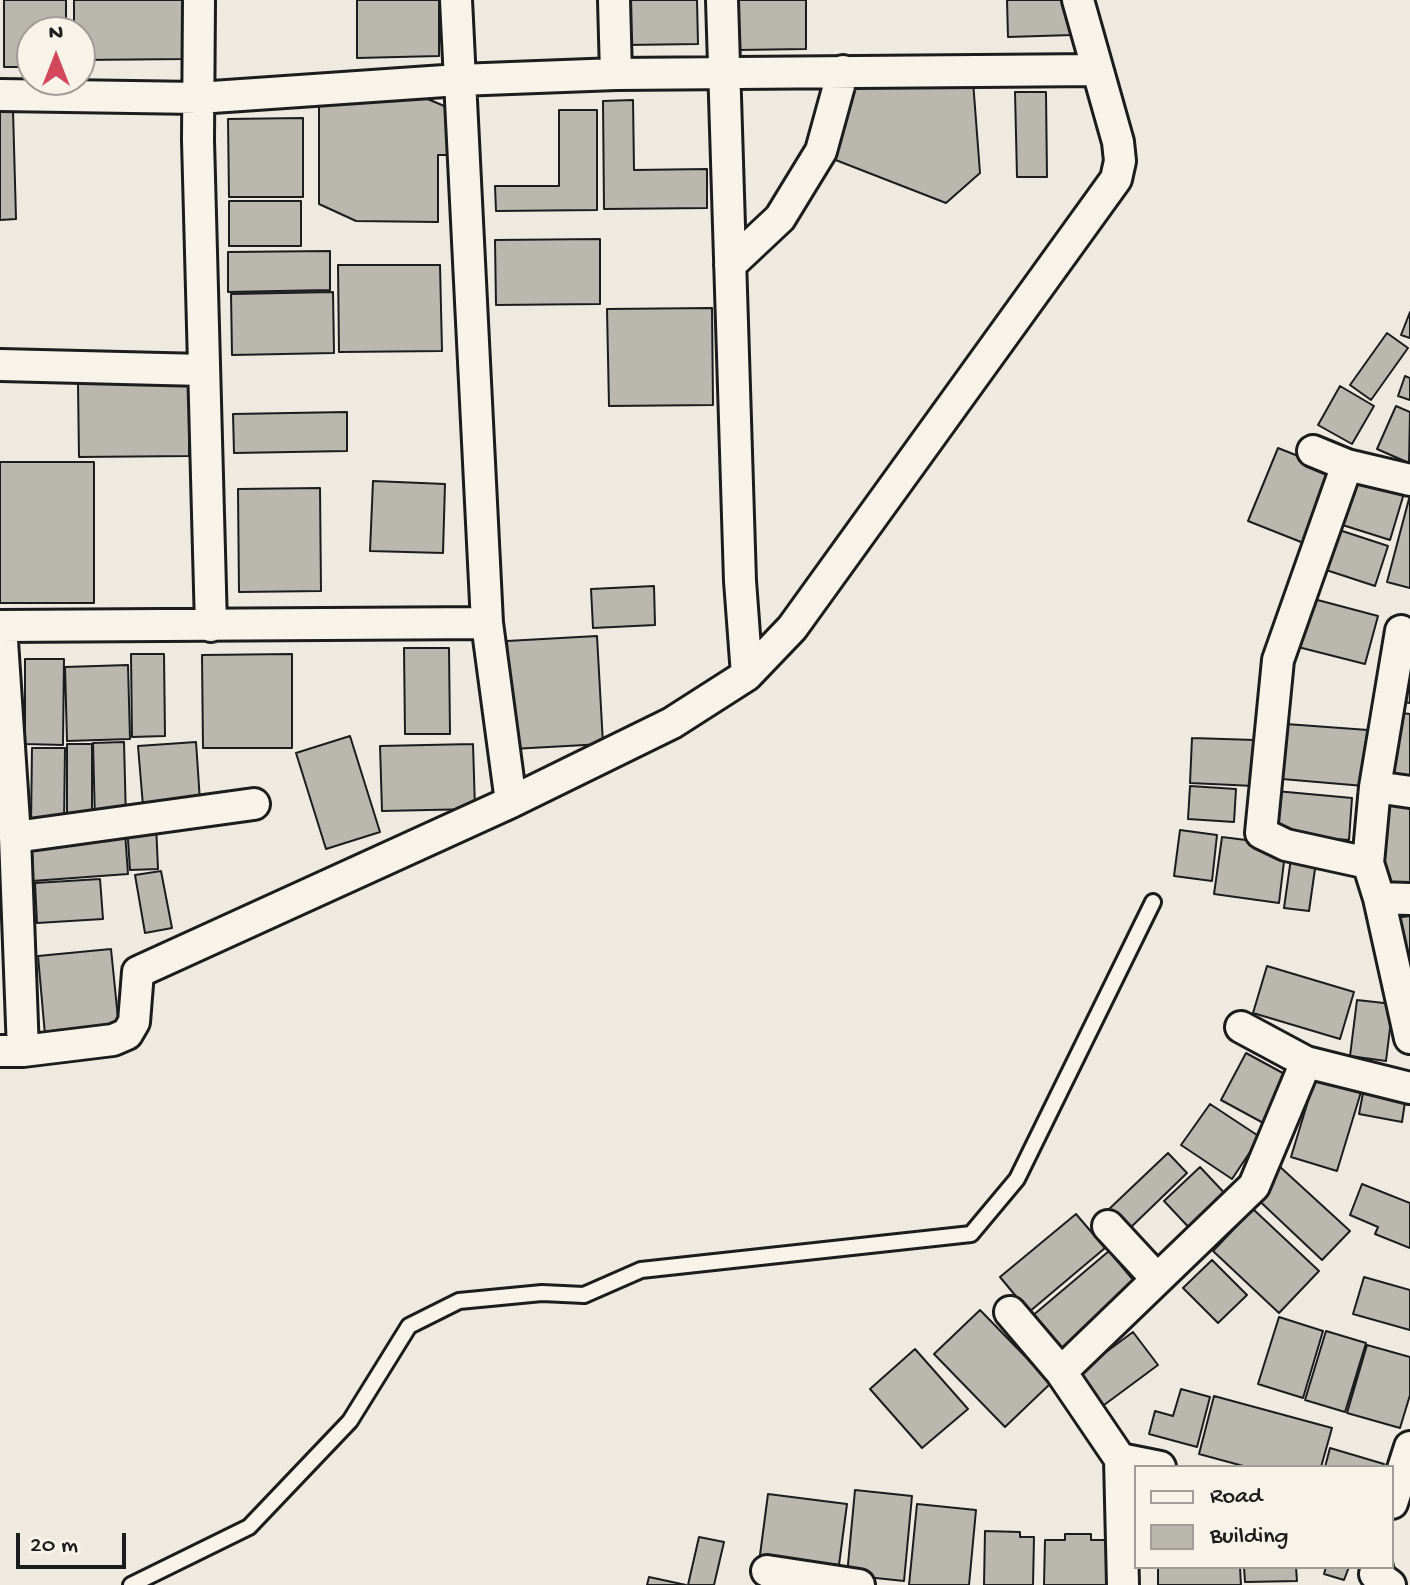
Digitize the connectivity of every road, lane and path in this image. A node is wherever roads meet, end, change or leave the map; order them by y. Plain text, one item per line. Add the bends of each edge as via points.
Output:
1 (199, 0) edge
2 (456, 0) edge
3 (614, 0) edge
4 (722, 0) edge
5 (1078, 0) edge
6 (1097, 70) junction
7 (843, 71) junction
8 (725, 72) junction
9 (616, 74) junction
10 (459, 80) junction
11 (0, 95) edge
12 (198, 98) junction
13 (730, 265) junction
14 (0, 365) edge
15 (203, 370) junction
16 (1313, 451) dead end
17 (1347, 465) junction
18 (1410, 480) edge
19 (487, 623) junction
20 (0, 626) edge
21 (211, 626) junction
22 (1401, 631) dead end
23 (747, 675) junction
24 (1375, 787) junction
25 (1410, 792) edge
26 (511, 802) junction
27 (254, 804) dead end
28 (15, 837) junction
29 (1368, 863) junction
30 (1379, 898) junction
31 (1410, 899) edge
32 (1153, 902) dead end
33 (1241, 1027) dead end
34 (1410, 1038) edge
35 (12, 1051) edge
36 (1306, 1062) junction
37 (1410, 1088) edge
38 (1108, 1226) dead end
39 (1157, 1279) junction
40 (1010, 1312) dead end
41 (1061, 1372) junction
42 (1410, 1447) edge
43 (1120, 1459) junction
44 (1150, 1465) edge
45 (1394, 1497) edge
46 (1376, 1569) edge
47 (767, 1571) dead end
48 (131, 1585) edge
49 (859, 1585) edge
50 (1123, 1585) edge
51 (1390, 1585) edge

1 - 12 street
2 - 10 street
3 - 9 street
4 - 8 street
5 - 6 street
6 - 7 street
6 - 23 street via 1118,142 1116,179 792,628
7 - 8 street
7 - 13 street via 821,151 780,218
8 - 9 street
8 - 13 street
9 - 10 street
10 - 12 street
10 - 19 street
11 - 12 street
12 - 15 street
13 - 23 street
14 - 15 street
15 - 21 street
16 - 17 street
17 - 18 street
17 - 29 street via 1278,660 1261,833 1286,845
19 - 21 street
19 - 26 street
20 - 21 street
20 - 28 street
22 - 24 street
23 - 26 street via 672,723
24 - 25 street
24 - 29 street
26 - 35 street via 138,972 134,1022 127,1034
27 - 28 street
28 - 35 street
29 - 30 street
30 - 31 street
30 - 34 street
32 - 48 lane via 1017,1179 971,1234 641,1270 584,1295 542,1293 459,1301 409,1326 350,1421 249,1527
33 - 36 street
36 - 37 street
36 - 39 street via 1254,1186
38 - 39 street
39 - 41 street
40 - 41 street
41 - 43 street
42 - 45 street
43 - 44 street
43 - 50 street
46 - 51 street via 1375,1574
47 - 49 street

